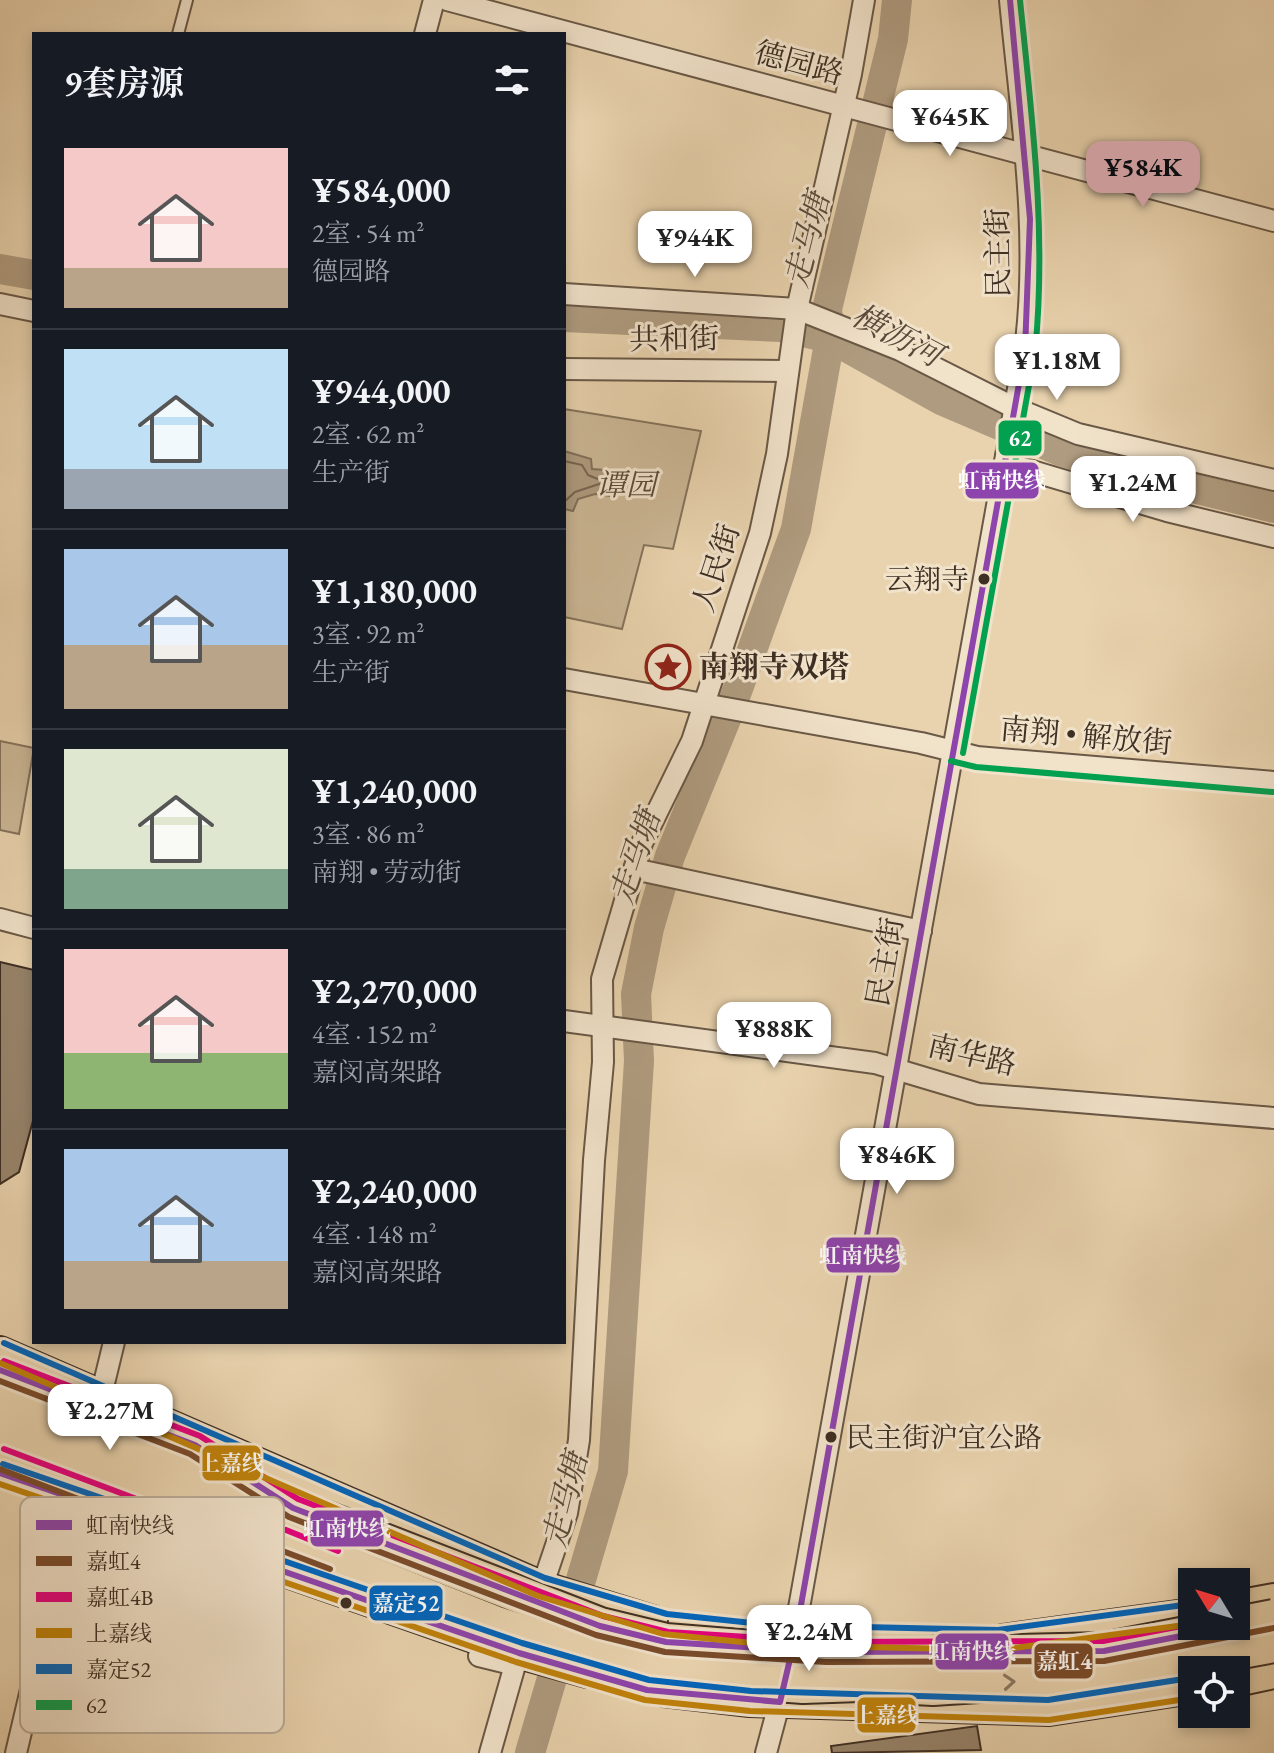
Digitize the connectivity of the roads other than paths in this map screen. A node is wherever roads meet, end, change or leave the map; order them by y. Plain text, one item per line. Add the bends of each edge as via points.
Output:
1 (187, 0) edge
2 (434, 0) edge
3 (447, 0) edge
4 (864, 0) edge
5 (1010, 0) edge
6 (179, 32) edge
7 (426, 32) edge
8 (566, 32) edge
9 (566, 32) edge
10 (844, 107) junction
11 (1024, 155) junction
12 (1274, 221) edge
13 (566, 294) edge
14 (0, 304) edge
15 (32, 311) edge
16 (802, 317) junction
17 (566, 369) edge
18 (786, 371) junction
19 (1015, 408) junction
20 (1005, 463) junction
21 (1274, 480) edge
22 (1274, 537) edge
23 (566, 679) edge
24 (721, 708) junction
25 (953, 751) junction
26 (1274, 782) edge
27 (642, 871) junction
28 (0, 919) edge
29 (32, 927) edge
30 (921, 931) junction
31 (566, 1021) edge
32 (611, 1026) junction
33 (897, 1068) junction
34 (1274, 1118) edge
35 (114, 1344) edge
36 (0, 1352) edge
37 (0, 1370) edge
38 (0, 1393) edge
39 (101, 1394) junction
40 (0, 1428) edge
41 (0, 1458) edge
42 (0, 1473) edge
43 (70, 1497) edge
44 (76, 1497) edge
45 (102, 1497) edge
46 (207, 1497) edge
47 (229, 1497) edge
48 (256, 1497) edge
49 (284, 1521) edge
50 (284, 1522) edge
51 (284, 1523) edge
52 (284, 1524) edge
53 (288, 1524) junction
54 (284, 1571) edge
55 (549, 1589) junction
56 (1274, 1599) edge
57 (1250, 1603) edge
58 (1178, 1616) edge
59 (1274, 1618) edge
60 (796, 1633) junction
61 (1274, 1644) edge
62 (523, 1661) junction
63 (1274, 1673) edge
64 (1250, 1678) edge
65 (1178, 1690) edge
66 (780, 1702) junction
67 (21, 1733) edge
68 (16, 1753) edge
69 (490, 1753) edge
70 (766, 1753) edge

1 - 6 lane
2 - 7 street
3 - 8 street, 德园路
4 - 10 street, 人民街
5 - 11 street, 民主街
9 - 10 street, 德园路
10 - 11 street, 德园路
10 - 16 street, 人民街
11 - 12 street, 德园路
11 - 19 street, 民主街 via 1031,296
13 - 16 street
14 - 15 street
16 - 18 street, 人民街
16 - 19 street via 841,325 900,350
17 - 18 street, 共和街
18 - 24 street, 人民街 via 777,454
19 - 20 street, 民主街
19 - 21 street via 1078,434
20 - 22 street
20 - 25 street, 民主街
23 - 24 street, 南翔 • 解放街
24 - 25 street, 南翔 • 解放街
24 - 27 street, 人民街 via 692,741 642,843
25 - 26 street, 南翔 • 解放街
25 - 30 street, 民主街
27 - 30 street
27 - 32 street, 人民街 via 602,979
28 - 29 street
30 - 33 street, 民主街
31 - 32 street, 南华路
32 - 33 street, 南华路
32 - 55 street, 人民街 via 579,1440
33 - 34 street, 南华路 via 979,1094
33 - 60 street, 民主街
35 - 39 street
36 - 39 main road
37 - 48 highway, bridge via 195,1445
38 - 47 highway, bridge
39 - 44 street
39 - 55 main road
40 - 46 highway, bridge
41 - 45 highway, bridge
42 - 43 main road
49 - 53 highway, bridge
50 - 53 highway, bridge
51 - 53 highway, bridge
52 - 53 highway, bridge
53 - 59 highway, bridge via 600,1626 666,1642 826,1652 1104,1651
53 -> 61 highway, bridge via 494,1624 656,1674 803,1685 933,1687 1100,1676
54 - 62 main road via 484,1641
55 - 60 main road via 665,1624
56 - 57 main road
58 - 60 main road via 999,1640
60 - 66 street, 民主街
62 - 66 main road via 572,1668 647,1690
62 - 69 street
63 - 64 main road
65 - 66 main road via 1049,1710
66 - 70 street, 民主街
67 - 68 street

